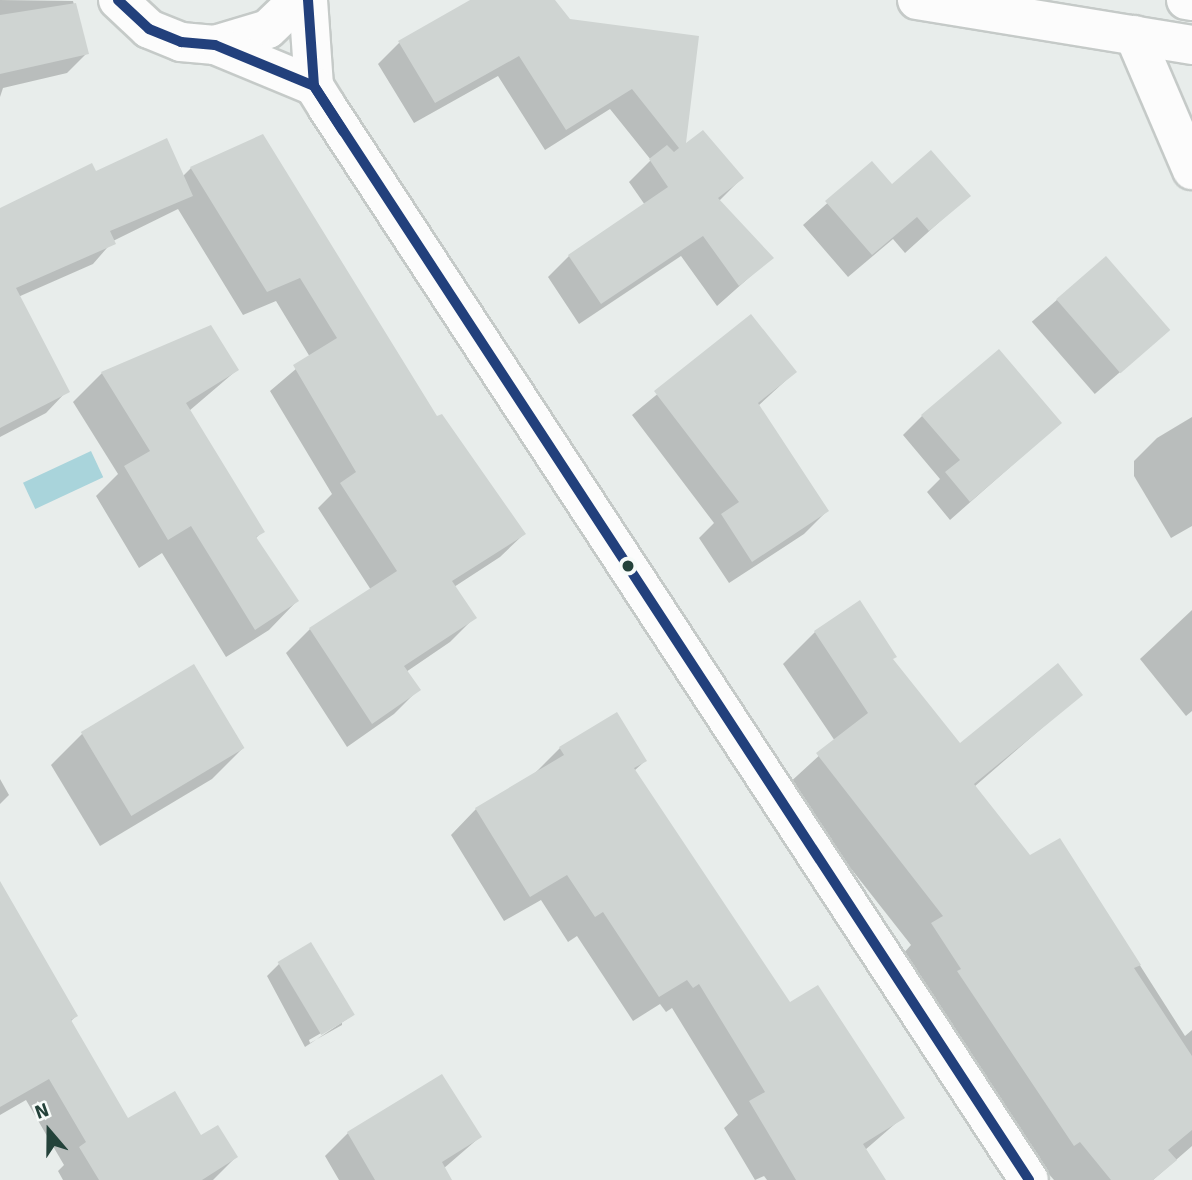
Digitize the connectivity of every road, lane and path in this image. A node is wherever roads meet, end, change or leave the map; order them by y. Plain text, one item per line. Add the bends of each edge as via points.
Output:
1 (118, 0) edge
2 (298, 0) edge
3 (308, 0) edge
4 (917, 0) edge
5 (1186, 0) edge
6 (1192, 1) edge
7 (1134, 35) junction
8 (215, 45) junction
9 (1192, 45) edge
10 (314, 86) junction
11 (1192, 170) edge
12 (1029, 1180) edge

1 - 8 main road via 149,29 181,42
2 - 8 main road via 268,29
3 - 10 main road
4 - 7 main road
5 - 6 main road
7 - 9 main road
7 - 11 main road
8 - 10 main road
10 - 12 main road

